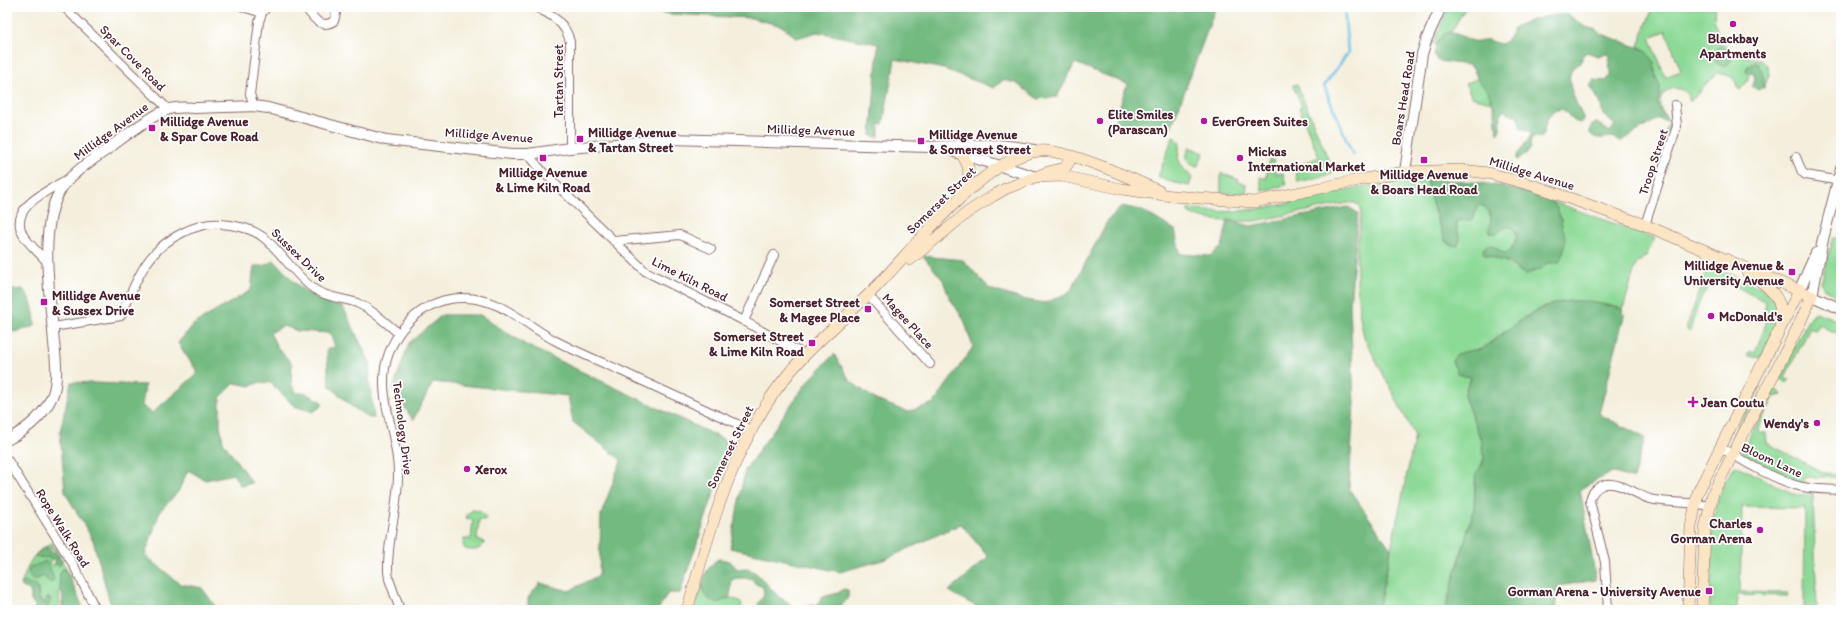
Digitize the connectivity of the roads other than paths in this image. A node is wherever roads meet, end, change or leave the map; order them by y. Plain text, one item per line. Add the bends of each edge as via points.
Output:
1 (64, 7) edge
2 (243, 7) edge
3 (305, 7) edge
4 (333, 7) edge
5 (535, 7) edge
6 (1441, 7) edge
7 (264, 10) edge
8 (254, 106) junction
9 (1675, 106) dead end
10 (168, 109) junction
11 (929, 147) junction
12 (570, 148) junction
13 (1039, 151) junction
14 (960, 152) junction
15 (528, 154) junction
16 (1067, 156) junction
17 (1796, 157) dead end
18 (1001, 166) junction
19 (1841, 169) edge
20 (1405, 172) junction
21 (72, 176) junction
22 (1036, 178) junction
23 (1839, 182) edge
24 (1172, 196) junction
25 (957, 201) junction
26 (1645, 225) junction
27 (1823, 239) junction
28 (614, 242) junction
29 (711, 249) dead end
30 (774, 255) dead end
31 (1720, 255) junction
32 (48, 263) junction
33 (1800, 289) junction
34 (872, 292) junction
35 (1812, 296) junction
36 (1841, 309) edge
37 (744, 321) junction
38 (53, 327) junction
39 (1778, 332) junction
40 (398, 333) junction
41 (805, 355) junction
42 (930, 364) dead end
43 (751, 430) junction
44 (7, 440) edge
45 (1720, 447) junction
46 (1732, 454) junction
47 (7, 460) edge
48 (1841, 490) edge
49 (1694, 502) junction
50 (1709, 506) junction
51 (96, 610) edge
52 (400, 610) edge
53 (687, 610) edge
54 (1608, 610) edge
55 (1688, 610) edge
56 (1702, 610) edge

1 - 10 street, Spar Cove Road
2 - 7 street
3 - 4 street via 322,25 334,21 336,13
5 - 12 street, Tartan Street via 564,25 570,42
6 - 20 street, Boars Head Road via 1422,54
7 - 8 street via 259,22 250,94
8 - 10 street, Millidge Avenue
8 - 15 street, Millidge Avenue via 386,140
9 - 26 street, Troop Street via 1677,126
10 - 21 street, Millidge Avenue via 140,126
11 - 12 street, Millidge Avenue via 672,139
11 - 13 street, Millidge Avenue via 1015,146
11 - 14 street, Millidge Avenue
12 - 15 street, Millidge Avenue
13 - 16 main road, Millidge Avenue
13 - 18 main road, Somerset Street via 1018,157
14 - 18 street, Millidge Avenue
14 - 25 main road via 967,161 969,178
15 - 28 street, Lime Kiln Road
16 - 22 main road via 1069,162 1066,168
16 - 24 main road, Millidge Avenue
17 - 23 street via 1802,172 1806,175
18 - 22 street, Millidge Avenue
18 - 25 main road, Somerset Street
19 - 23 street
20 - 24 main road, Millidge Avenue via 1260,202
20 - 26 main road, Millidge Avenue via 1462,170 1497,175
21 - 32 street, Millidge Avenue via 62,188 52,209 48,230
21 - 32 street, Millidge Avenue via 33,200 22,216 20,224 25,237
22 - 24 main road, Millidge Avenue via 1062,176 1122,189
22 - 34 main road, Somerset Street via 1005,189 980,203
23 - 27 street
25 - 34 main road, Somerset Street
26 - 31 main road, Millidge Avenue
27 - 33 street
27 - 35 street
28 - 29 street via 680,235
28 - 37 street, Lime Kiln Road via 654,276
30 - 37 street
31 - 33 main road, Millidge Avenue
31 - 39 main road via 1760,280 1774,294 1782,310
32 - 38 street, Millidge Avenue
33 - 35 main road, Millidge Avenue
33 - 39 main road
34 - 41 main road, Somerset Street
34 - 42 street, Magee Place
35 - 36 street, Millidge Avenue
35 - 46 main road
37 - 41 street, Lime Kiln Road
38 - 40 street, Sussex Drive via 121,316 138,277 161,245 188,230 206,224 217,224 240,227 257,233 267,240 313,288 327,296 364,306
38 - 44 street, Millidge Avenue via 56,372 54,393 40,415
39 - 45 main road
40 - 43 street, Technology Drive via 416,314 439,302 464,298 491,303 555,341
40 - 52 street, Technology Drive via 387,359 384,392 398,472 388,571
41 - 43 main road, Somerset Street via 770,398
43 - 53 main road, Somerset Street via 721,498
45 - 46 street, Bloom Lane
45 - 49 main road
46 - 48 street, Bloom Lane via 1795,485
46 - 50 main road
47 - 51 street, Rope Walk Road via 73,564
49 - 50 street
49 - 54 street via 1652,499 1613,484 1604,485 1592,493 1590,501 1605,562
49 - 55 main road via 1690,536
50 - 56 main road via 1705,529

